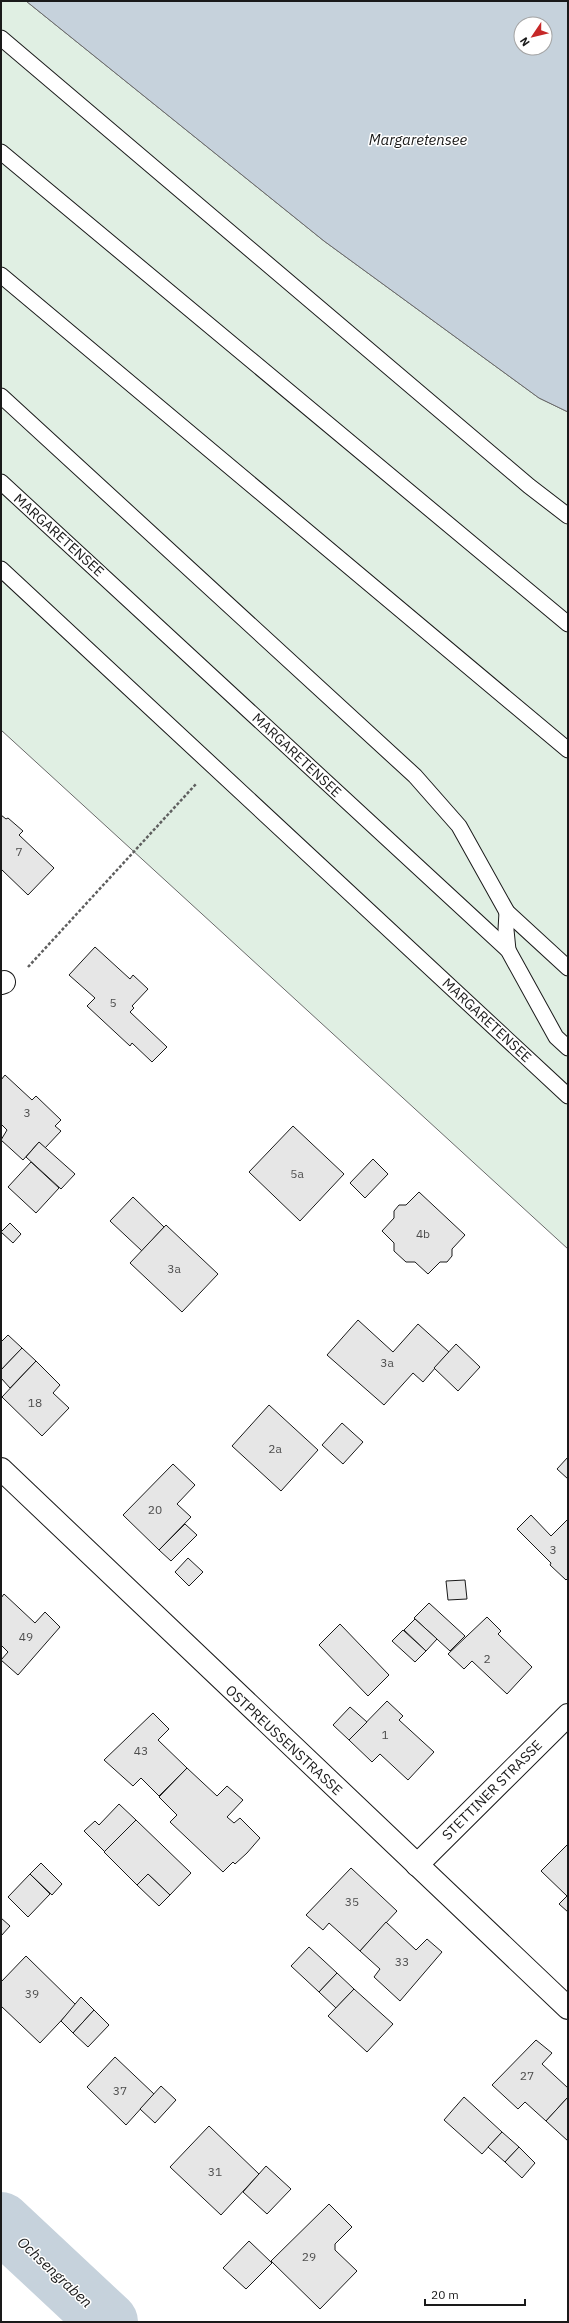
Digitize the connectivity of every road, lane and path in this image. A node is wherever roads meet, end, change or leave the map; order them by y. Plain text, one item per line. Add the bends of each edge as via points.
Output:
1 (1, 38) edge
2 (1, 152) edge
3 (1, 275) edge
4 (1, 396) edge
5 (1, 482) edge
6 (568, 516) edge
7 (1, 569) edge
8 (568, 624) edge
9 (568, 750) edge
10 (212, 766) junction
11 (507, 912) junction
12 (508, 950) junction
13 (568, 968) edge
14 (2, 983) edge
15 (568, 1048) edge
16 (568, 1096) edge
17 (1, 1469) edge
18 (568, 1715) edge
19 (417, 1865) junction
20 (568, 2008) edge

1 - 6 lane
2 - 8 lane
3 - 9 lane
4 - 11 lane via 415,776 459,826
5 - 12 lane, MARGARETENSEE
7 - 10 lane, MARGARETENSEE
10 - 14 path via 30,966
10 - 16 lane, MARGARETENSEE
11 - 12 lane
11 - 13 lane
12 - 15 lane, MARGARETENSEE via 556,1037
17 - 19 street, OSTPREUSSENSTRASSE
18 - 19 street, STETTINER STRASSE
19 - 20 street, OSTPREUSSENSTRASSE

